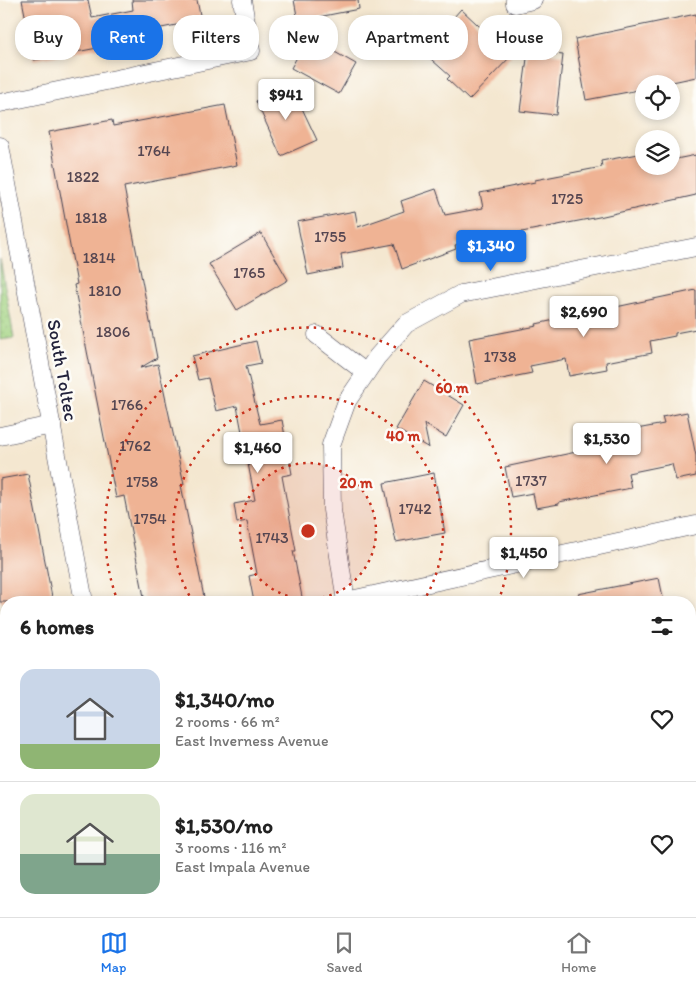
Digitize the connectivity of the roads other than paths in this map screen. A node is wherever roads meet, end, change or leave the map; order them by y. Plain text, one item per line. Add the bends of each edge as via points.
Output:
1 (242, 0) edge
2 (533, 0) edge
3 (515, 2) edge
4 (0, 103) edge
5 (0, 146) edge
6 (696, 247) edge
7 (317, 335) dead end
8 (366, 373) junction
9 (52, 425) junction
10 (0, 436) edge
11 (696, 525) edge
12 (83, 596) edge
13 (345, 596) edge
14 (373, 596) edge

1 - 4 street via 251,51
2 - 3 street
5 - 9 street, South Toltec
6 - 8 street via 461,294 406,324
7 - 8 street
8 - 13 street via 347,401 331,445 332,510
9 - 10 street
9 - 12 street, South Toltec
11 - 14 street

